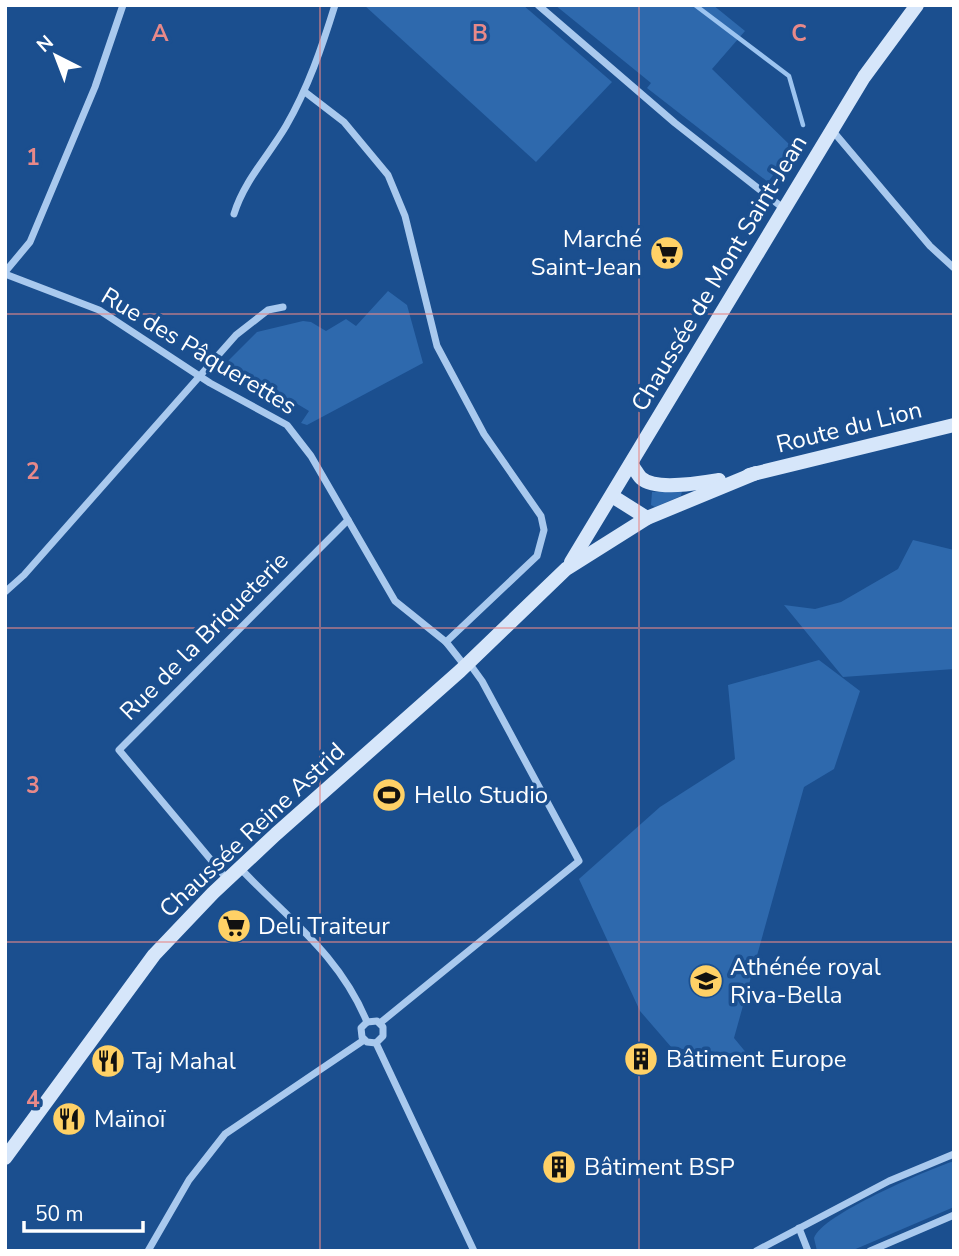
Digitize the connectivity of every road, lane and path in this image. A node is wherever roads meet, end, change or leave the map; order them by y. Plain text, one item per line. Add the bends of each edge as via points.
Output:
1 (123, 5) edge
2 (335, 5) edge
3 (538, 5) edge
4 (917, 5) edge
5 (304, 92) junction
6 (831, 130) junction
7 (783, 208) junction
8 (234, 214) dead end
9 (954, 268) edge
10 (5, 273) edge
11 (283, 307) dead end
12 (201, 377) junction
13 (954, 425) edge
14 (631, 464) junction
15 (756, 473) junction
16 (612, 496) junction
17 (646, 518) junction
18 (348, 520) junction
19 (566, 569) junction
20 (5, 592) edge
21 (446, 642) junction
22 (467, 664) junction
23 (239, 868) junction
24 (227, 879) junction
25 (367, 1022) junction
26 (380, 1023) junction
27 (364, 1040) junction
28 (376, 1043) junction
29 (954, 1154) edge
30 (5, 1158) edge
31 (954, 1215) edge
32 (799, 1228) junction
33 (148, 1251) edge
34 (474, 1251) edge
35 (756, 1251) edge
36 (808, 1251) edge
37 (870, 1251) edge

1 - 10 street via 95,87 30,242
2 - 5 street
3 - 7 street
4 - 6 main road, Chaussée de Mont Saint-Jean via 879,54
5 - 8 street via 239,197
5 - 21 street via 344,122 388,175 405,216 437,346 484,433 541,516 544,530 537,556
6 - 7 main road, Chaussée de Mont Saint-Jean
6 - 9 street
7 - 14 main road, Chaussée de Mont Saint-Jean
10 - 12 street, Rue des Pâquerettes via 99,310
11 - 12 street via 252,321
12 - 18 street, Rue des Pâquerettes via 294,432
12 - 20 street
13 - 15 main road, Route du Lion
14 - 15 main road, Route du Lion via 652,484 700,484
14 - 16 main road, Chaussée de Mont Saint-Jean
15 - 17 main road, Route du Lion
16 - 17 main road
16 - 19 main road, Chaussée de Mont Saint-Jean
17 - 19 main road, Route du Lion
18 - 21 street, Rue des Pâquerettes via 395,601
18 - 24 street, Rue de la Briqueterie via 119,750
19 - 22 main road, Chaussée Reine Astrid
21 - 22 street, Rue des Pâquerettes
22 - 23 main road, Chaussée Reine Astrid
22 - 26 street, Rue des Pâquerettes via 482,681 579,861
23 - 24 main road, Chaussée Reine Astrid
23 - 25 street via 325,952
24 - 30 main road, Chaussée Reine Astrid via 154,955
25 - 26 street
25 - 27 street via 361,1032
26 - 28 street via 384,1031
27 - 28 street
27 - 33 street via 225,1134 189,1180
28 - 34 street
29 - 32 street via 889,1181
31 - 37 street
32 - 35 street
32 - 36 street

